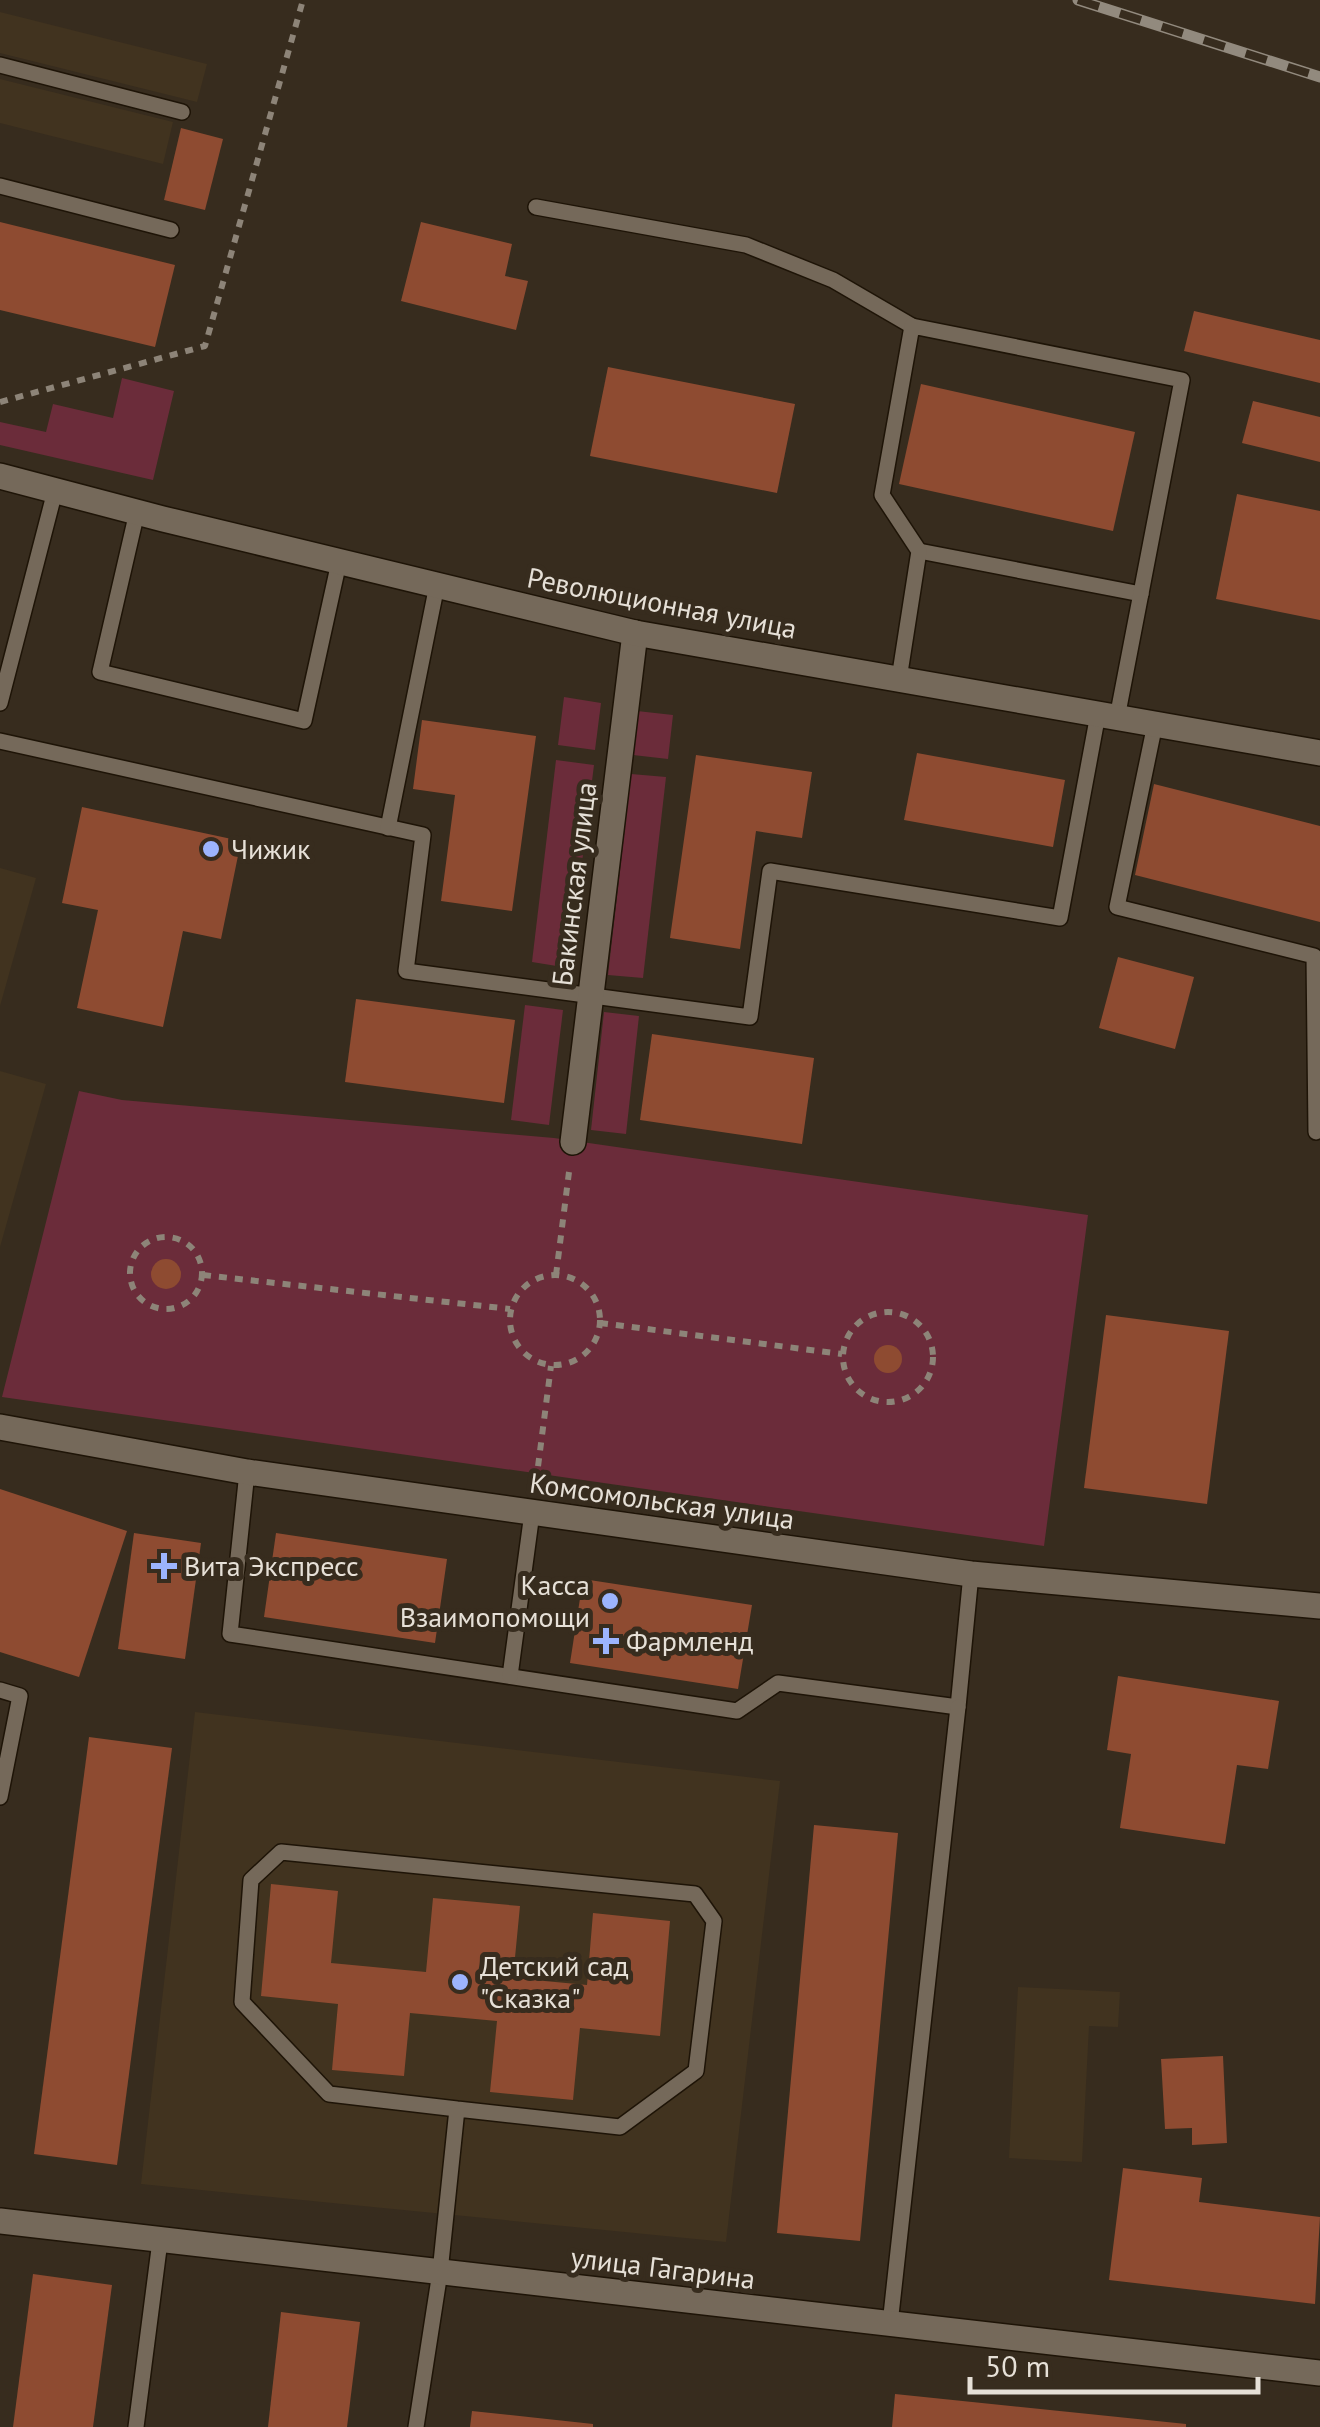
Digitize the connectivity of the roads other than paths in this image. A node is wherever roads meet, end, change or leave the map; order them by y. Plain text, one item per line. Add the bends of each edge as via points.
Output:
1 (0, 65) edge
2 (182, 112) dead end
3 (0, 186) edge
4 (536, 207) dead end
5 (172, 230) dead end
6 (912, 326) junction
7 (0, 476) edge
8 (55, 491) junction
9 (137, 512) junction
10 (919, 551) junction
11 (339, 562) junction
12 (437, 586) junction
13 (1141, 594) junction
14 (634, 633) junction
15 (899, 679) junction
16 (0, 703) edge
17 (1108, 716) junction
18 (1155, 724) junction
19 (0, 740) edge
20 (1320, 753) edge
21 (388, 828) junction
22 (590, 996) junction
23 (1316, 1132) dead end
24 (573, 1142) road end
25 (0, 1427) edge
26 (247, 1472) junction
27 (532, 1513) junction
28 (972, 1574) junction
29 (1320, 1606) edge
30 (510, 1676) junction
31 (0, 1690) edge
32 (958, 1708) junction
33 (0, 1796) edge
34 (458, 2109) junction
35 (0, 2221) edge
36 (160, 2241) junction
37 (440, 2272) junction
38 (890, 2324) junction
39 (1320, 2373) edge
40 (136, 2427) edge
41 (416, 2427) edge

1 - 2 lane
3 - 5 lane
4 - 6 lane via 746,245 833,280
6 - 10 lane via 882,494
6 - 13 lane via 1182,380
7 - 8 street, Революционная улица
8 - 9 street, Революционная улица
8 - 16 lane
9 - 11 street, Революционная улица
9 - 11 lane via 100,672 304,721
10 - 13 lane
10 - 15 lane
11 - 12 street, Революционная улица
12 - 14 street, Революционная улица
12 - 21 lane
13 - 17 lane
14 - 15 street, Революционная улица
14 - 22 street, Бакинская улица
15 - 17 street, Революционная улица
17 - 18 street, Революционная улица
17 - 22 lane via 1060,918 770,871 750,1017
18 - 20 street, Революционная улица
18 - 23 lane via 1117,906 1314,956
19 - 21 lane
21 - 22 lane via 423,836 406,971
22 - 24 street, Бакинская улица
25 - 26 street, Комсомольская улица
26 - 27 street, Комсомольская улица
26 - 30 lane via 230,1634
27 - 28 street, Комсомольская улица
27 - 30 lane
28 - 29 street, Комсомольская улица
28 - 32 lane
30 - 32 lane via 737,1711 778,1683
31 - 33 lane via 20,1696
32 - 38 lane
34 - 34 lane via 620,2127 696,2071 714,1921 695,1894 281,1852 252,1880 242,2002 329,2094
34 - 37 lane
35 - 36 street, улица Гагарина
36 - 37 street, улица Гагарина
36 - 40 lane
37 - 38 street, улица Гагарина
37 - 41 lane
38 - 39 street, улица Гагарина

